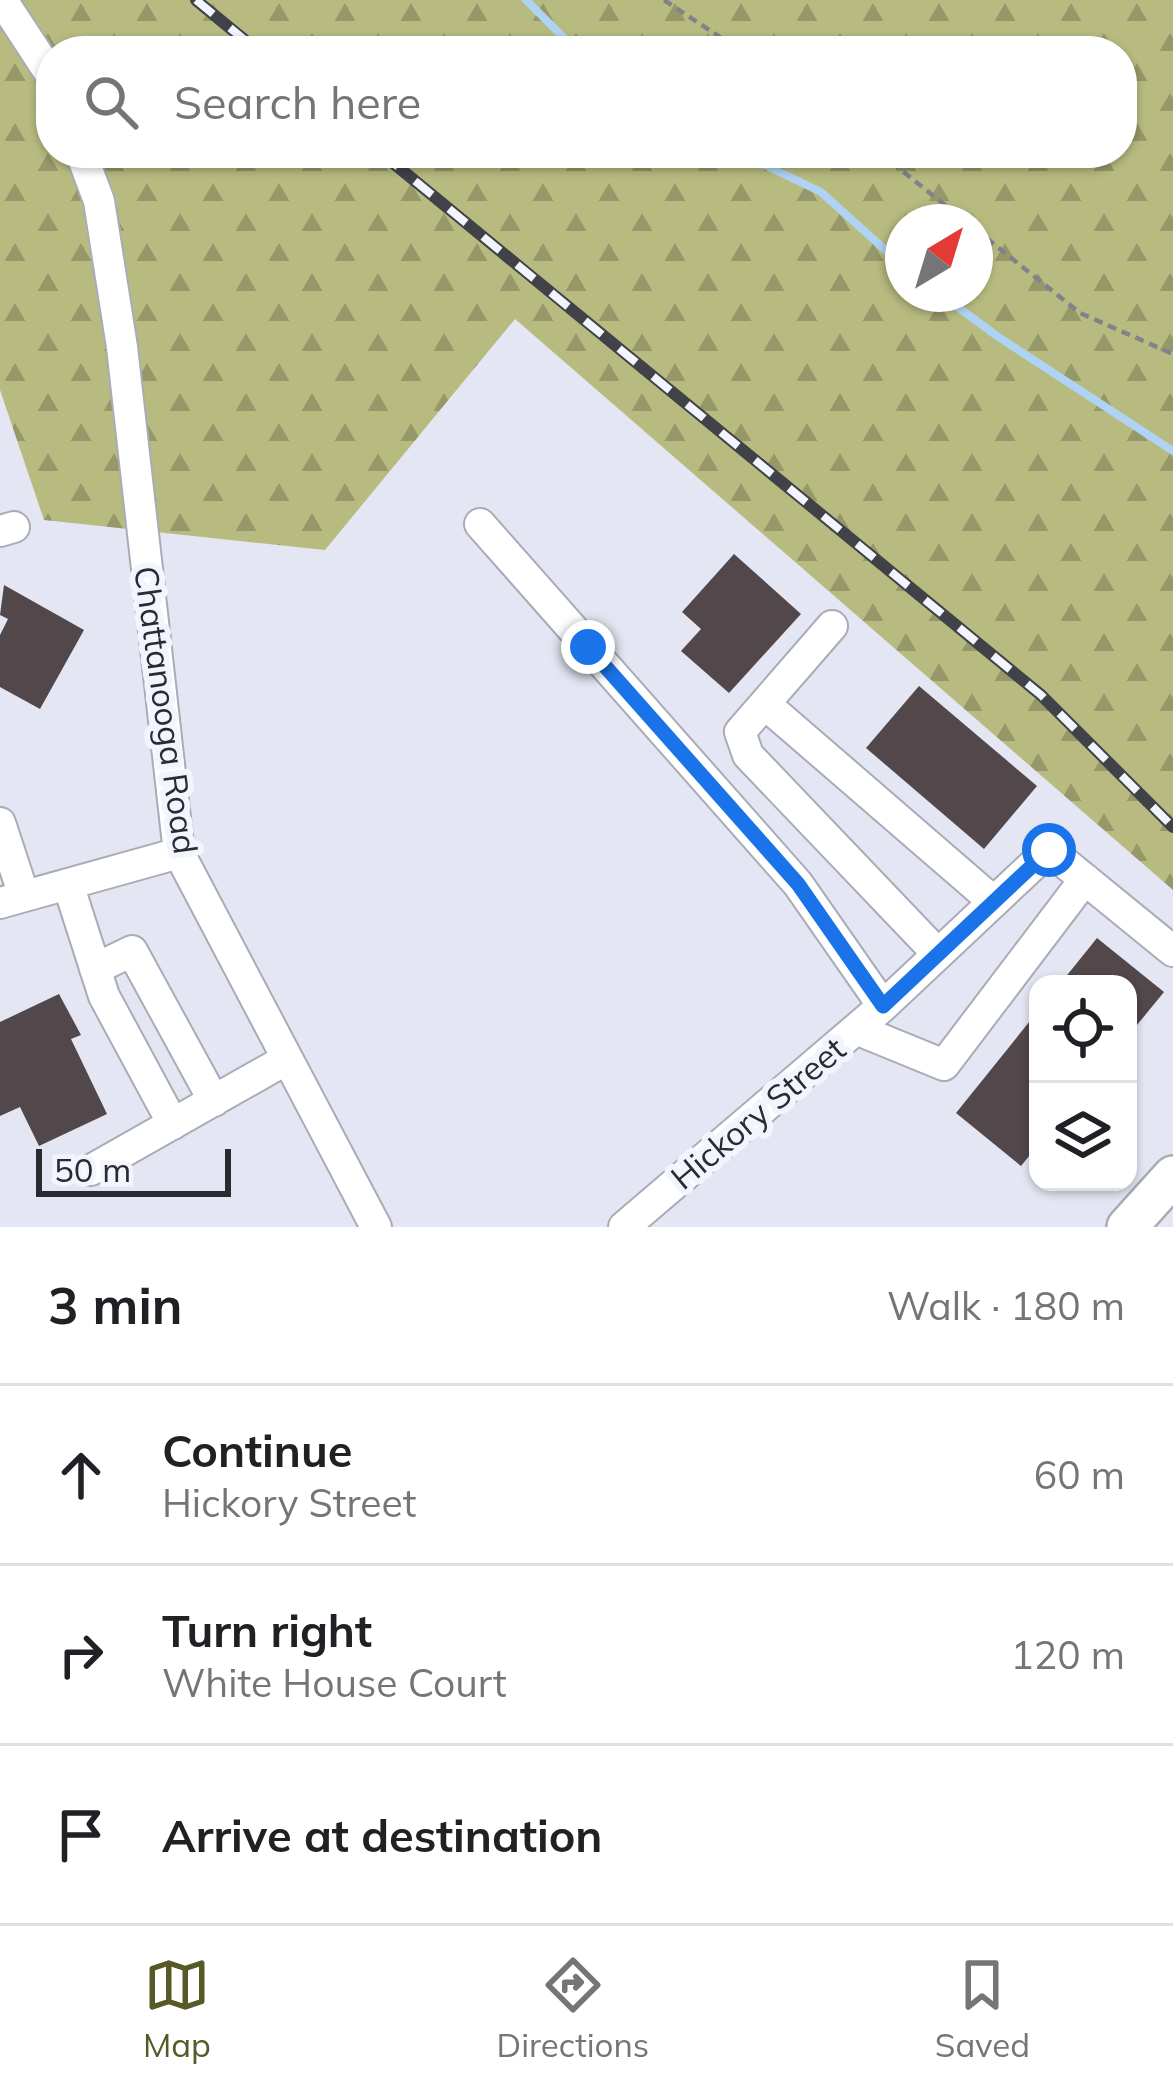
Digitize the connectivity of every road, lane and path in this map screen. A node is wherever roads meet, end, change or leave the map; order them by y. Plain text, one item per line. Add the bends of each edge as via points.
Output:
1 (2, 0) edge
2 (664, 0) edge
3 (718, 36) edge
4 (36, 52) edge
5 (87, 168) edge
6 (899, 168) edge
7 (944, 204) edge
8 (993, 243) edge
9 (1173, 354) edge
10 (480, 524) dead end
11 (832, 626) dead end
12 (765, 704) junction
13 (0, 823) edge
14 (179, 853) junction
15 (1084, 879) junction
16 (68, 884) junction
17 (12, 900) edge
18 (994, 902) junction
19 (1173, 951) edge
20 (938, 954) junction
21 (95, 968) junction
22 (883, 1006) junction
23 (856, 1029) junction
24 (287, 1058) junction
25 (214, 1101) junction
26 (172, 1124) junction
27 (91, 1170) dead end
28 (1173, 1176) edge
29 (376, 1227) edge
30 (624, 1227) edge
31 (1127, 1227) edge

1 - 4 street
2 - 3 path
5 - 14 street, Chattanooga Road via 122,347
6 - 7 path
8 - 9 path via 1080,313
10 - 22 street via 798,884
11 - 12 street
12 - 18 street
12 - 20 street via 740,732 748,755
13 - 17 street
14 - 16 street
14 - 24 street, Chattanooga Road
15 - 18 street, Hickory Street via 1049,850
15 - 19 street
15 - 23 street via 944,1065
16 - 17 street
16 - 21 street
18 - 20 street, Hickory Street
20 - 22 street, Hickory Street
21 - 25 street via 132,951
21 - 26 street
22 - 23 street, Hickory Street
23 - 30 street, Hickory Street
24 - 25 street
24 - 29 street, Chattanooga Road
25 - 26 street
26 - 27 street
28 - 31 main road

